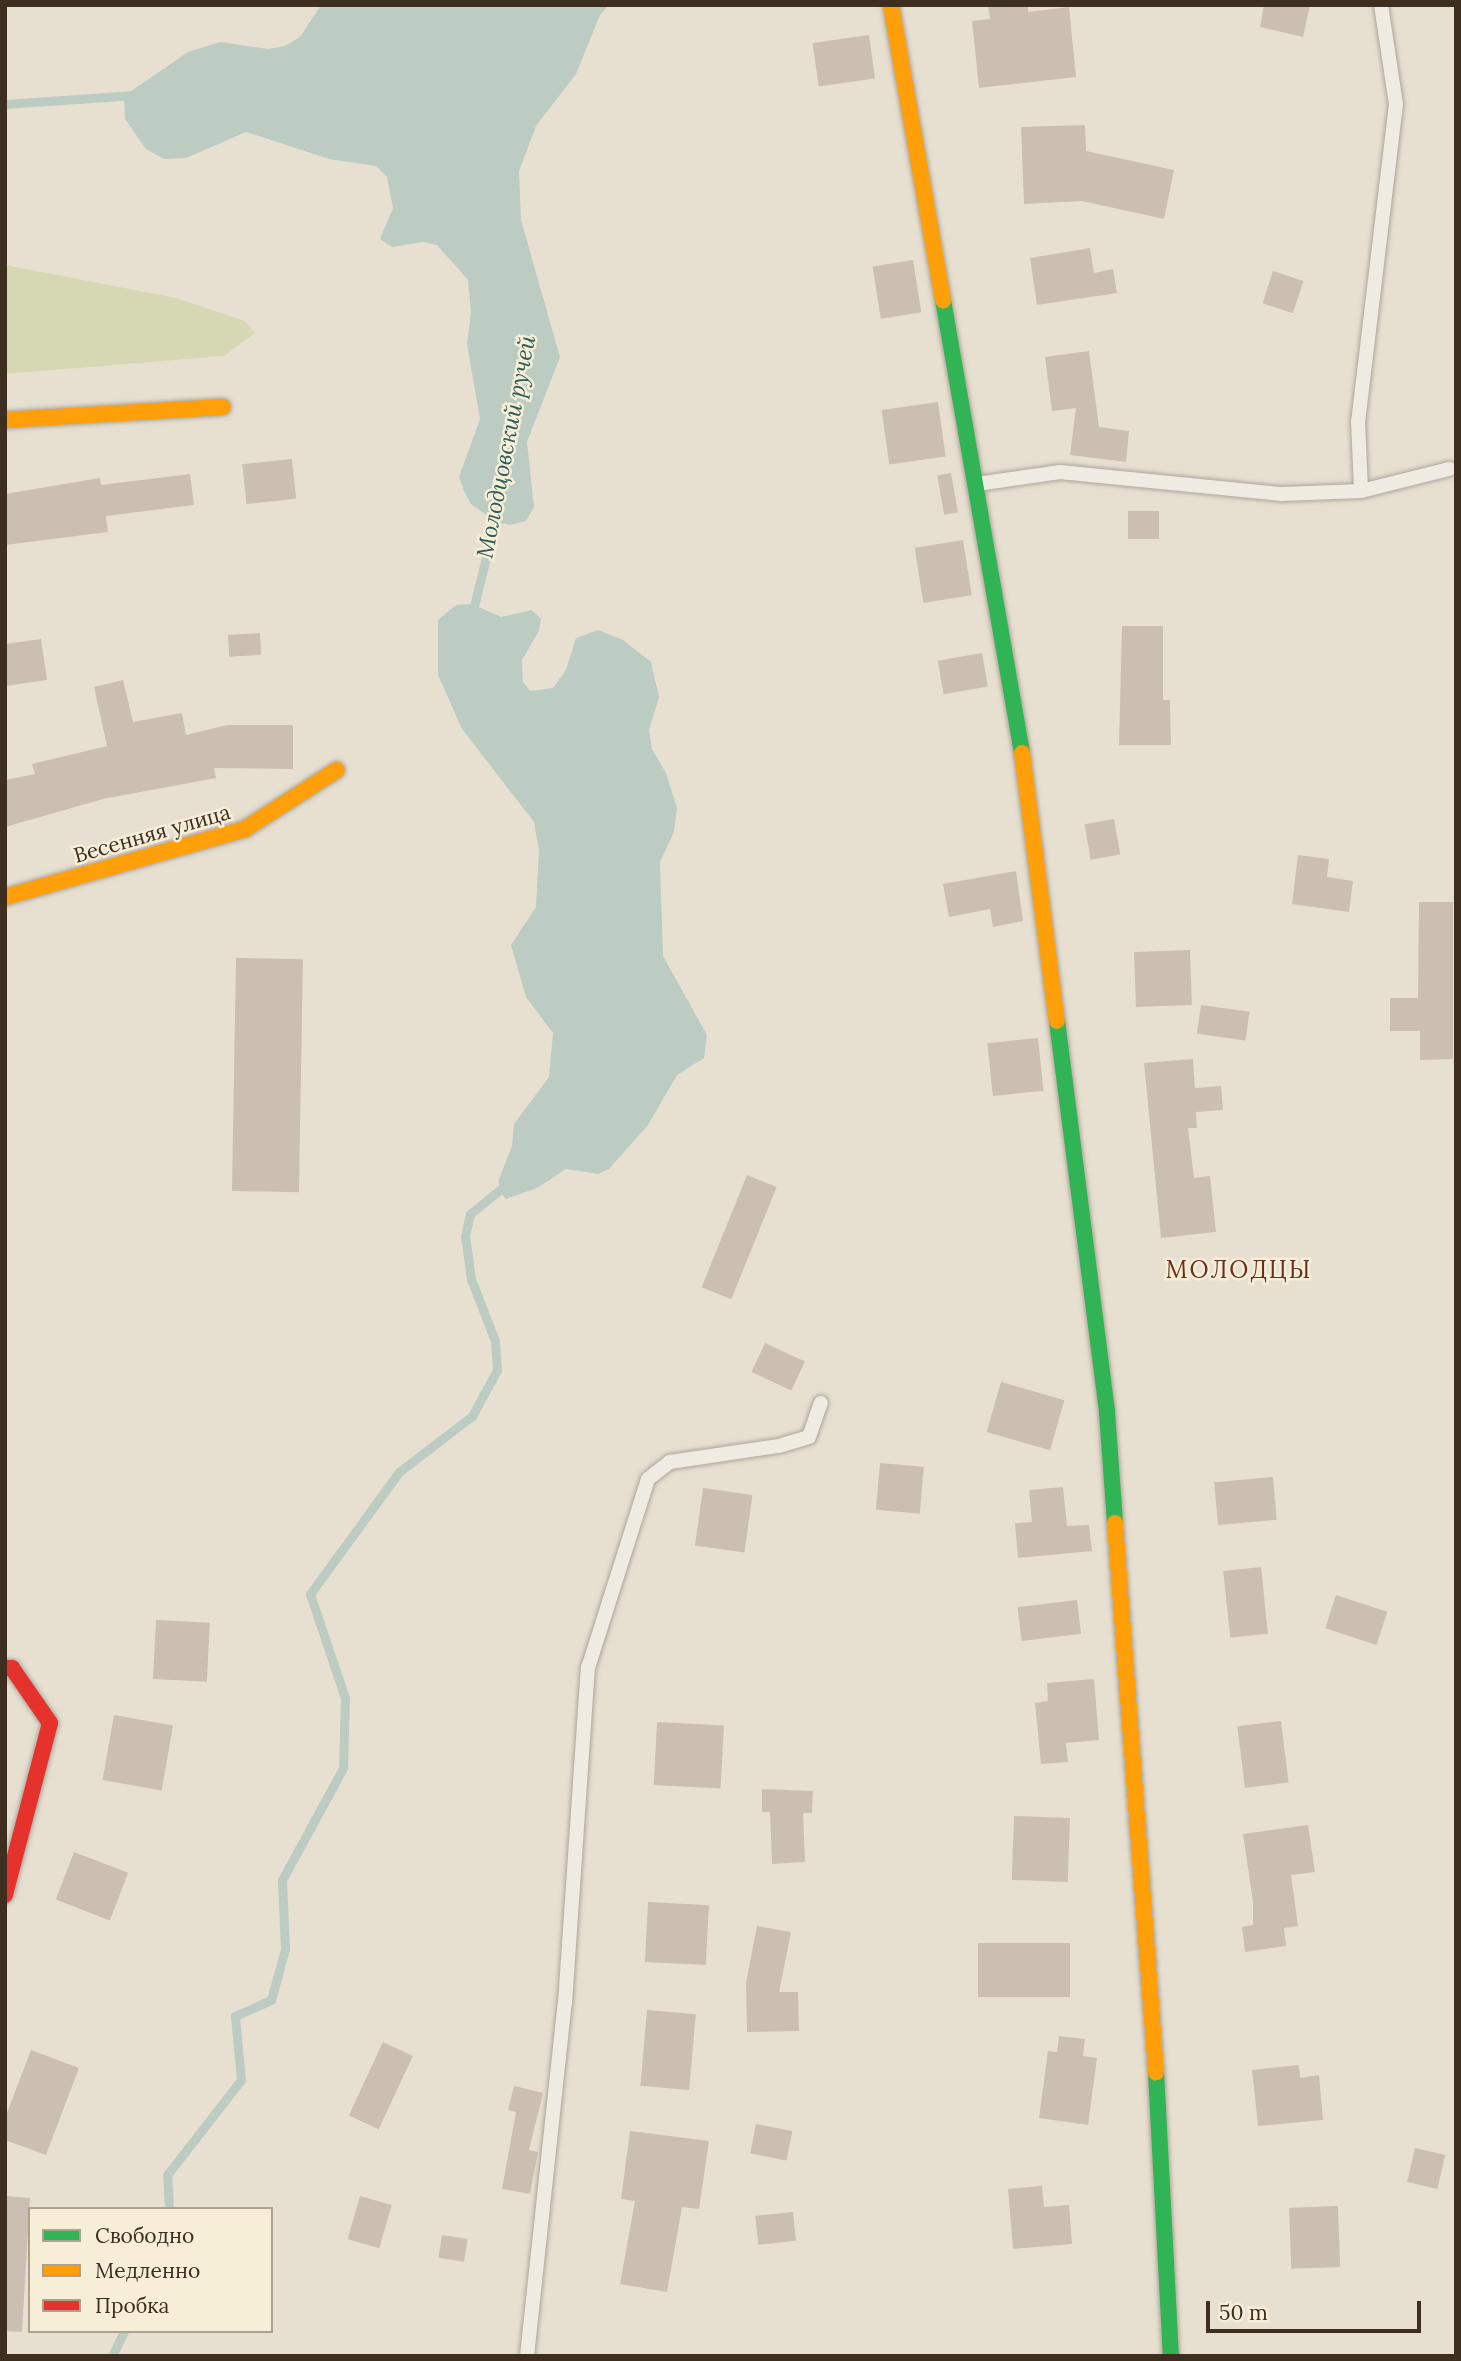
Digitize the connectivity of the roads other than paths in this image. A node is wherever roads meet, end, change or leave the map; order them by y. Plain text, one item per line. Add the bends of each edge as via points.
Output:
1 (891, 5) edge
2 (1381, 5) edge
3 (223, 407) dead end
4 (5, 420) edge
5 (1450, 469) dead end
6 (977, 484) junction
7 (1361, 491) junction
8 (337, 770) dead end
9 (5, 897) edge
10 (821, 1403) dead end
11 (5, 1668) edge
12 (5, 1895) edge
13 (527, 2356) edge
14 (1171, 2356) edge

1 - 6 street
2 - 7 lane via 1396,104 1358,421
3 - 4 street
5 - 7 lane
6 - 7 lane via 1060,472 1282,494
6 - 14 street via 1027,780 1107,1413 1156,2068
8 - 9 street, Весенняя улица via 245,829
10 - 13 lane via 809,1437 779,1446 670,1462 648,1479 588,1668 565,2003
11 - 12 street via 12,1668 50,1723

